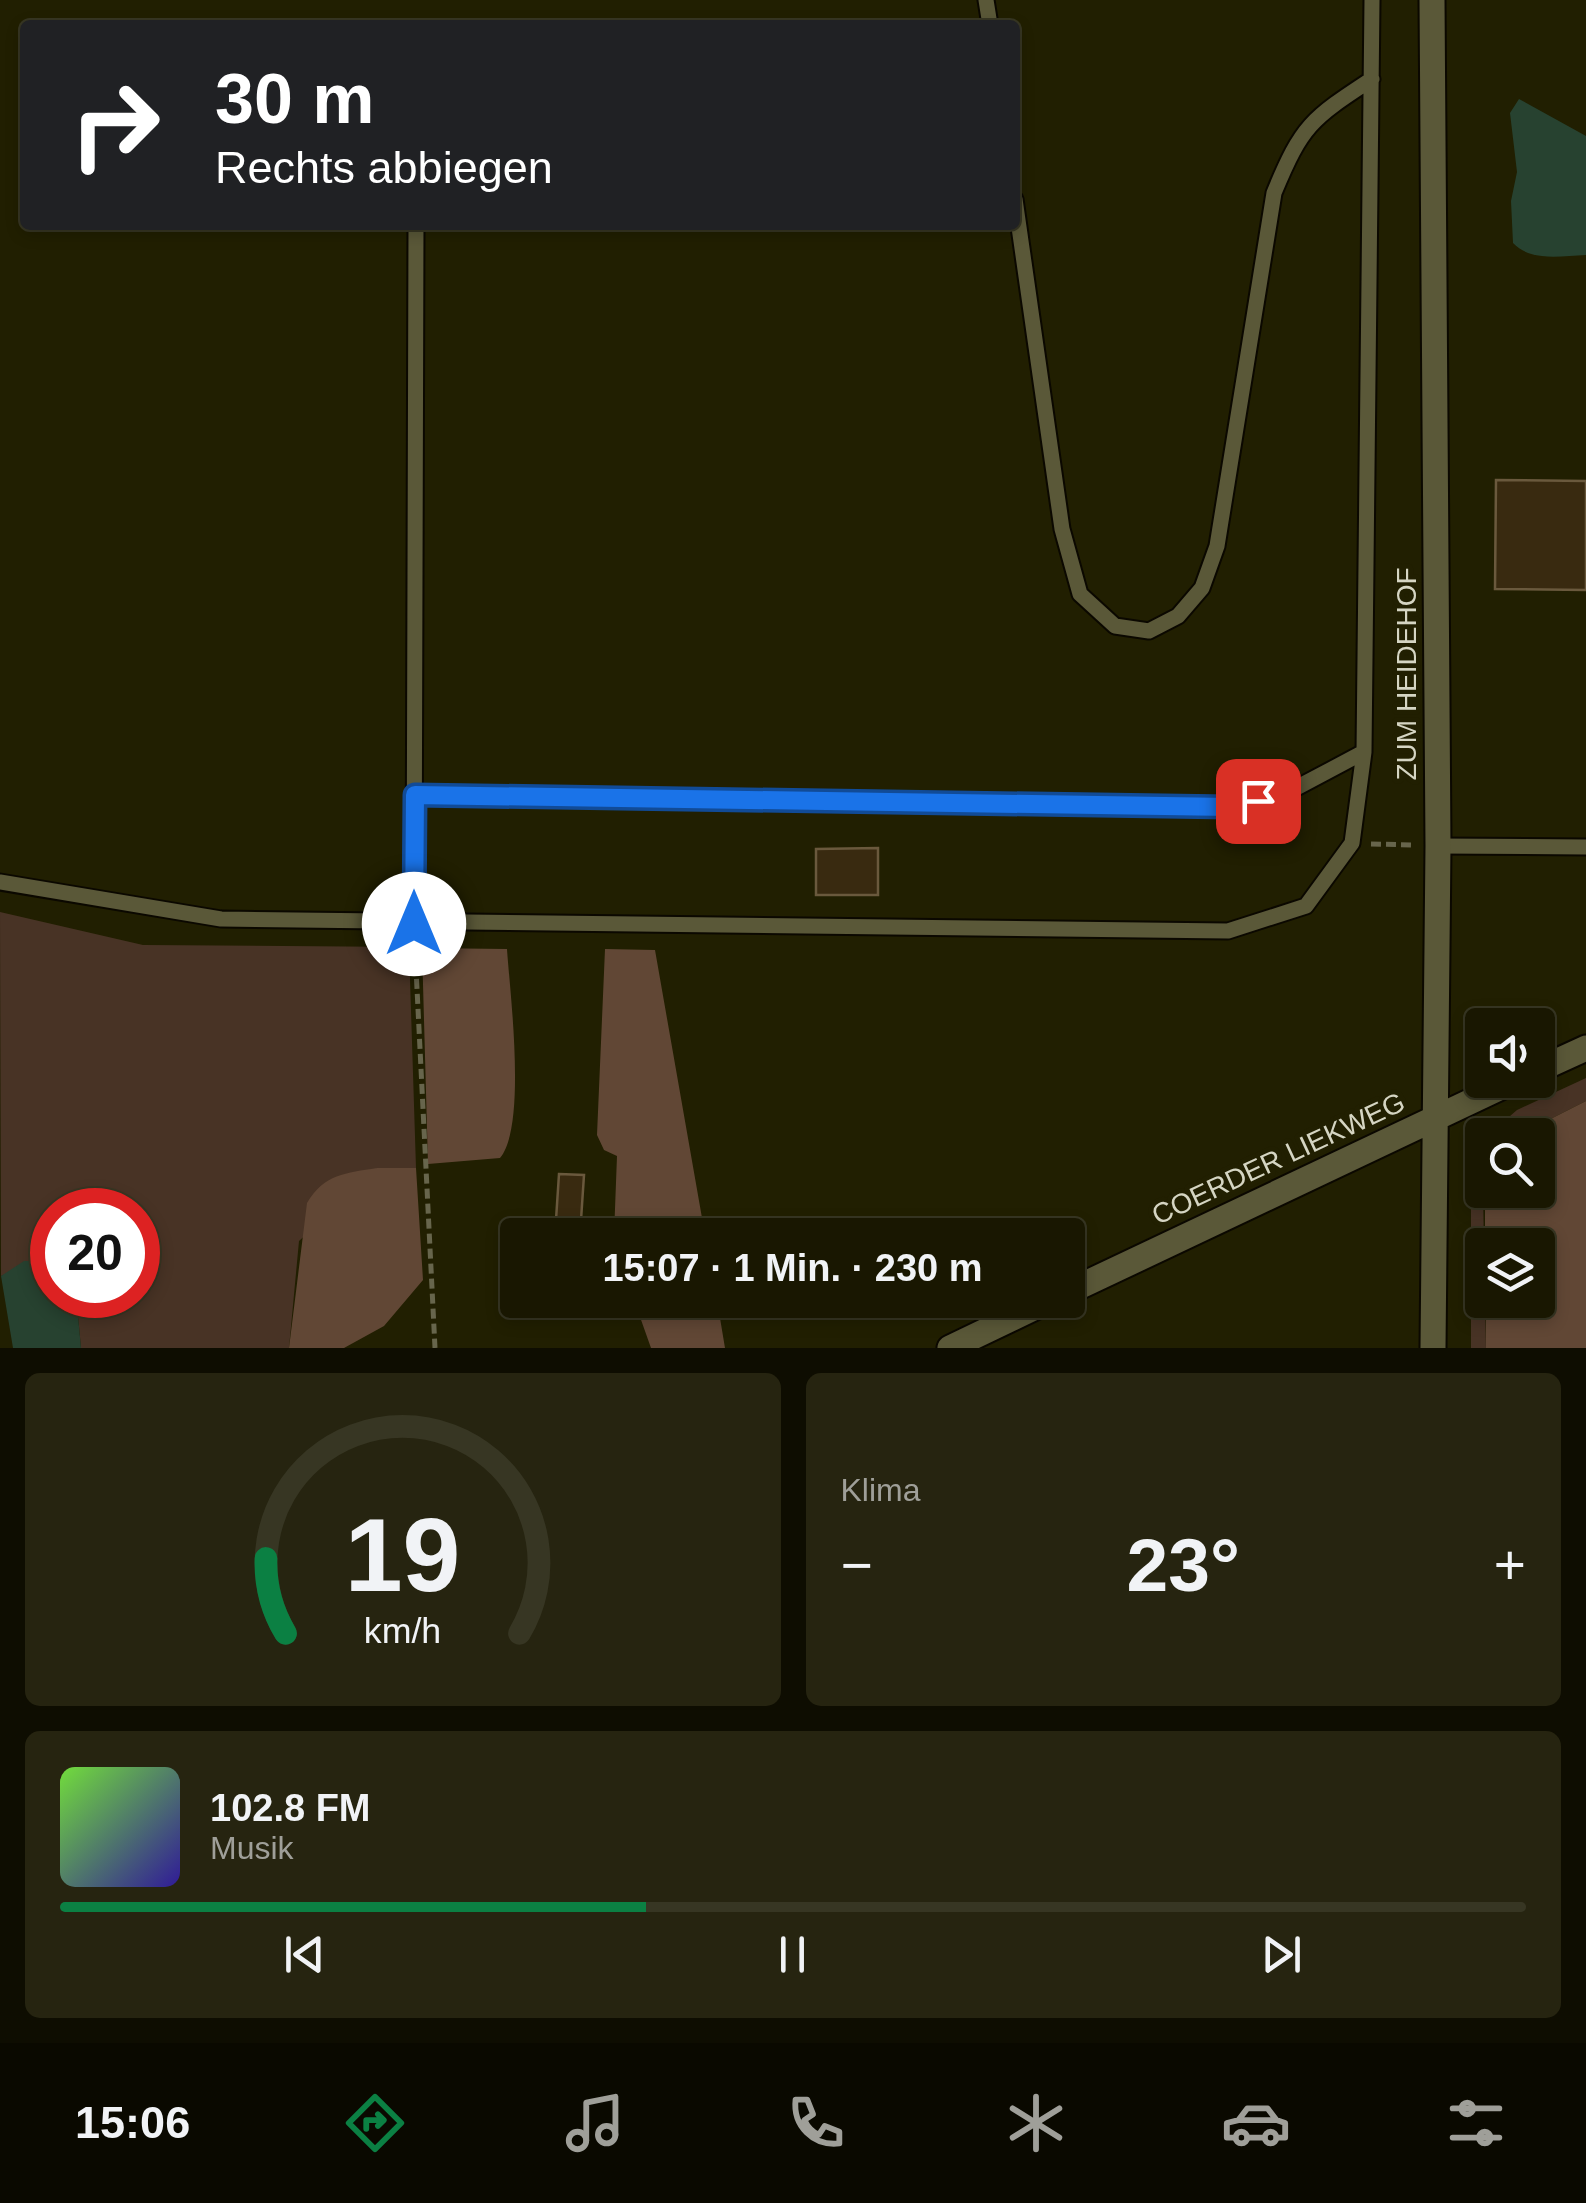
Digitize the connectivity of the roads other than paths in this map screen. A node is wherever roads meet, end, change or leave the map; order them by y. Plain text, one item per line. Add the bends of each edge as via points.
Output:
1 (1372, 0) edge
2 (1432, 0) edge
3 (1372, 79) junction
4 (416, 230) edge
5 (1020, 230) edge
6 (1364, 752) junction
7 (415, 795) junction
8 (1438, 846) junction
9 (1584, 846) edge
10 (0, 882) edge
11 (414, 924) junction
12 (1586, 1048) edge
13 (1555, 1062) edge
14 (1476, 1098) edge
15 (1434, 1117) junction
16 (1085, 1284) edge
17 (1012, 1318) edge
18 (950, 1348) edge
19 (1433, 1348) edge

1 - 3 lane
2 - 8 street, ZUM HEIDEHOF
3 - 5 lane via 1313,118 1290,152 1274,193 1216,546 1202,588 1178,616 1149,630 1115,626 1080,594 1062,529
3 - 6 lane
4 - 7 lane
6 - 7 lane via 1296,788 1230,807
6 - 11 lane via 1352,844 1306,906 1228,931
7 - 11 lane
8 - 9 lane
8 - 15 street, ZUM HEIDEHOF
10 - 11 lane via 221,919
12 - 13 street
14 - 15 street, COERDER LIEKWEG
15 - 16 street, COERDER LIEKWEG
15 - 19 street, ZUM HEIDEHOF
17 - 18 street

